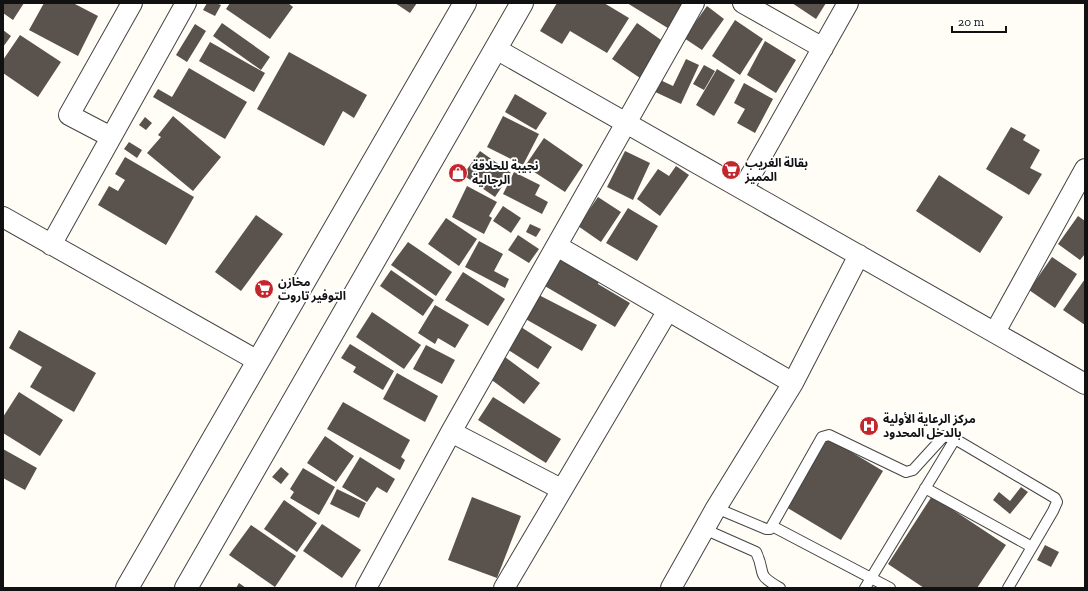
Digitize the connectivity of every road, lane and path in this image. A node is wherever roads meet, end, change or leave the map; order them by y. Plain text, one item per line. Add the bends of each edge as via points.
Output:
1 (132, 3) edge
2 (186, 3) edge
3 (465, 3) edge
4 (522, 3) edge
5 (694, 3) edge
6 (743, 3) edge
7 (848, 3) edge
8 (822, 48) junction
9 (496, 49) junction
10 (627, 122) junction
11 (111, 137) junction
12 (1085, 169) edge
13 (743, 189) junction
14 (1078, 198) edge
15 (4, 221) edge
16 (51, 244) junction
17 (557, 246) junction
18 (859, 255) junction
19 (668, 312) junction
20 (995, 332) junction
21 (258, 361) junction
22 (793, 383) junction
23 (1085, 384) edge
24 (451, 432) junction
25 (955, 439) junction
26 (925, 488) junction
27 (561, 489) junction
28 (716, 508) junction
29 (772, 526) junction
30 (704, 529) junction
31 (1032, 547) junction
32 (871, 578) junction
33 (127, 588) edge
34 (186, 588) edge
35 (366, 588) edge
36 (504, 588) edge
37 (671, 588) edge
38 (780, 588) edge
39 (865, 588) edge
40 (890, 588) edge
41 (1008, 588) edge

1 - 11 street via 69,115
2 - 11 street
3 - 21 street
4 - 9 street
5 - 10 street
6 - 8 street
7 - 8 street
8 - 13 street
9 - 10 street
9 - 34 street
10 - 13 street
10 - 17 street
11 - 16 street
12 - 14 street
13 - 18 street
14 - 20 street
15 - 16 street
16 - 21 street
17 - 19 street
17 - 24 street
18 - 20 street
18 - 22 street
19 - 22 street
19 - 27 street
20 - 23 street
21 - 33 street
22 - 28 street
24 - 27 street
24 - 35 street
25 - 26 lane
25 - 29 lane via 944,436 913,470 906,472 829,435 822,437
25 - 31 lane via 1055,498 1057,502 1053,511
26 - 31 lane
26 - 32 lane
27 - 36 street
28 - 29 lane via 766,530
28 - 30 street
29 - 32 lane
30 - 37 street
30 - 38 lane via 756,552 764,579
31 - 41 lane
32 - 39 lane
32 - 40 lane

